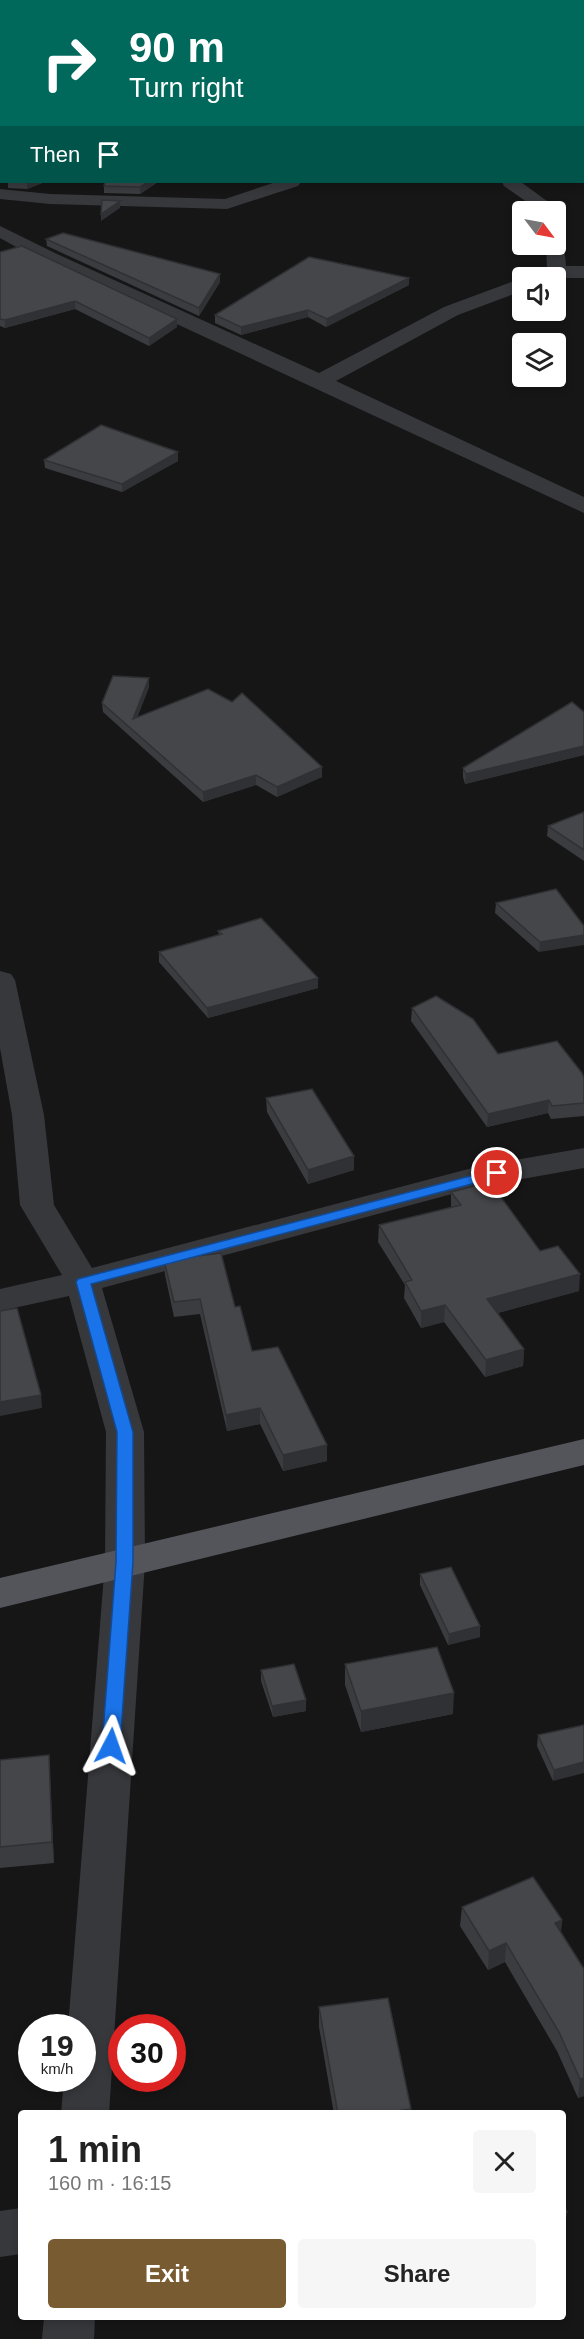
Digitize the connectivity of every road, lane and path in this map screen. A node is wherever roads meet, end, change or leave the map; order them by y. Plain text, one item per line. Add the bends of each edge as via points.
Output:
1 (289, 183) edge
2 (511, 183) edge
3 (0, 194) edge
4 (537, 201) edge
5 (0, 231) edge
6 (584, 272) edge
7 (566, 273) edge
8 (512, 288) edge
9 (320, 381) junction
10 (584, 506) edge
11 (0, 980) edge
12 (584, 1158) edge
13 (84, 1282) junction
14 (0, 1300) edge
15 (584, 1452) edge
16 (124, 1562) junction
17 (0, 1593) edge
18 (85, 2110) edge
19 (18, 2232) edge
20 (0, 2234) edge
21 (70, 2320) edge
22 (68, 2339) edge

1 - 3 street via 228,204
2 - 4 street
5 - 9 street via 50,258
6 - 7 street
8 - 9 street via 451,311
9 - 10 street
11 - 13 street via 28,1115 37,1205
12 - 13 street via 476,1177
13 - 14 street
13 - 16 street via 125,1432
15 - 16 main road
16 - 17 main road
16 - 18 street
19 - 20 street
21 - 22 street

